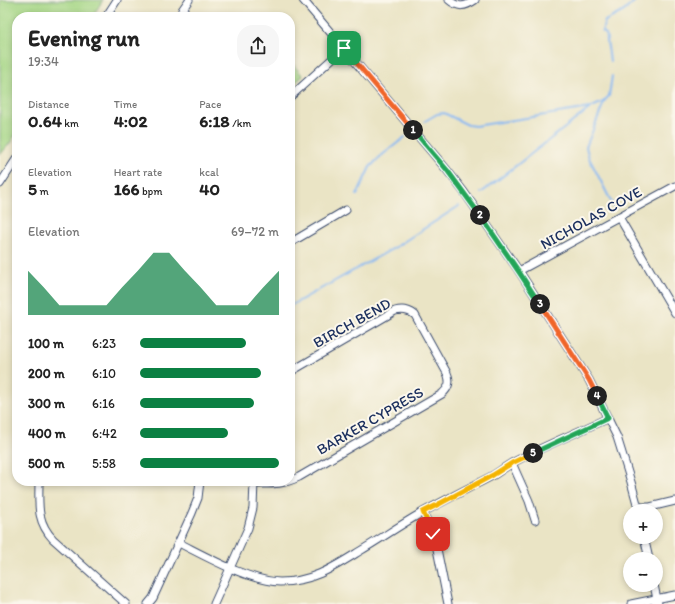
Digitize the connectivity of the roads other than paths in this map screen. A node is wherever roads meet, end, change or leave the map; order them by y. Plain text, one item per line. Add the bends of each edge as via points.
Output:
1 (117, 0) edge
2 (189, 0) edge
3 (303, 0) edge
4 (449, 0) edge
5 (475, 0) edge
6 (182, 10) dead end
7 (109, 12) edge
8 (344, 48) junction
9 (295, 92) edge
10 (12, 166) edge
11 (0, 184) edge
12 (675, 186) edge
13 (346, 210) dead end
14 (619, 217) junction
15 (295, 240) edge
16 (519, 272) junction
17 (672, 300) edge
18 (675, 313) edge
19 (295, 369) edge
20 (449, 385) joint
21 (608, 418) junction
22 (512, 463) junction
23 (295, 479) edge
24 (40, 486) edge
25 (199, 486) edge
26 (254, 486) edge
27 (675, 501) edge
28 (637, 504) edge
29 (662, 504) edge
30 (423, 512) junction
31 (534, 520) dead end
32 (179, 543) junction
33 (231, 568) junction
34 (675, 595) edge
35 (657, 601) edge
36 (126, 604) edge
37 (148, 604) edge
38 (214, 604) edge
39 (448, 604) edge
40 (631, 604) edge

1 - 7 street
2 - 6 street
3 - 8 street
4 - 5 street via 460,6
8 - 9 street
8 - 16 street via 447,170
10 - 11 street
12 - 14 street, NICHOLAS COVE
13 - 15 street
14 - 16 street, NICHOLAS COVE
14 - 17 street
16 - 21 street via 589,380
17 - 18 street
19 - 20 street, BIRCH BEND via 395,311 406,310 415,315 447,373
20 - 23 street, BARKER CYPRESS via 442,394
21 - 22 street
21 - 28 street via 617,437
22 - 30 street
22 - 31 street via 529,501
24 - 36 street via 39,510 45,529
25 - 32 street via 198,498
26 - 33 street via 251,517
27 - 29 street
30 - 33 street via 333,568 311,577 290,581 268,581
30 - 39 street via 433,534
32 - 33 street
32 - 37 street
33 - 38 street
34 - 35 street
35 - 40 street

